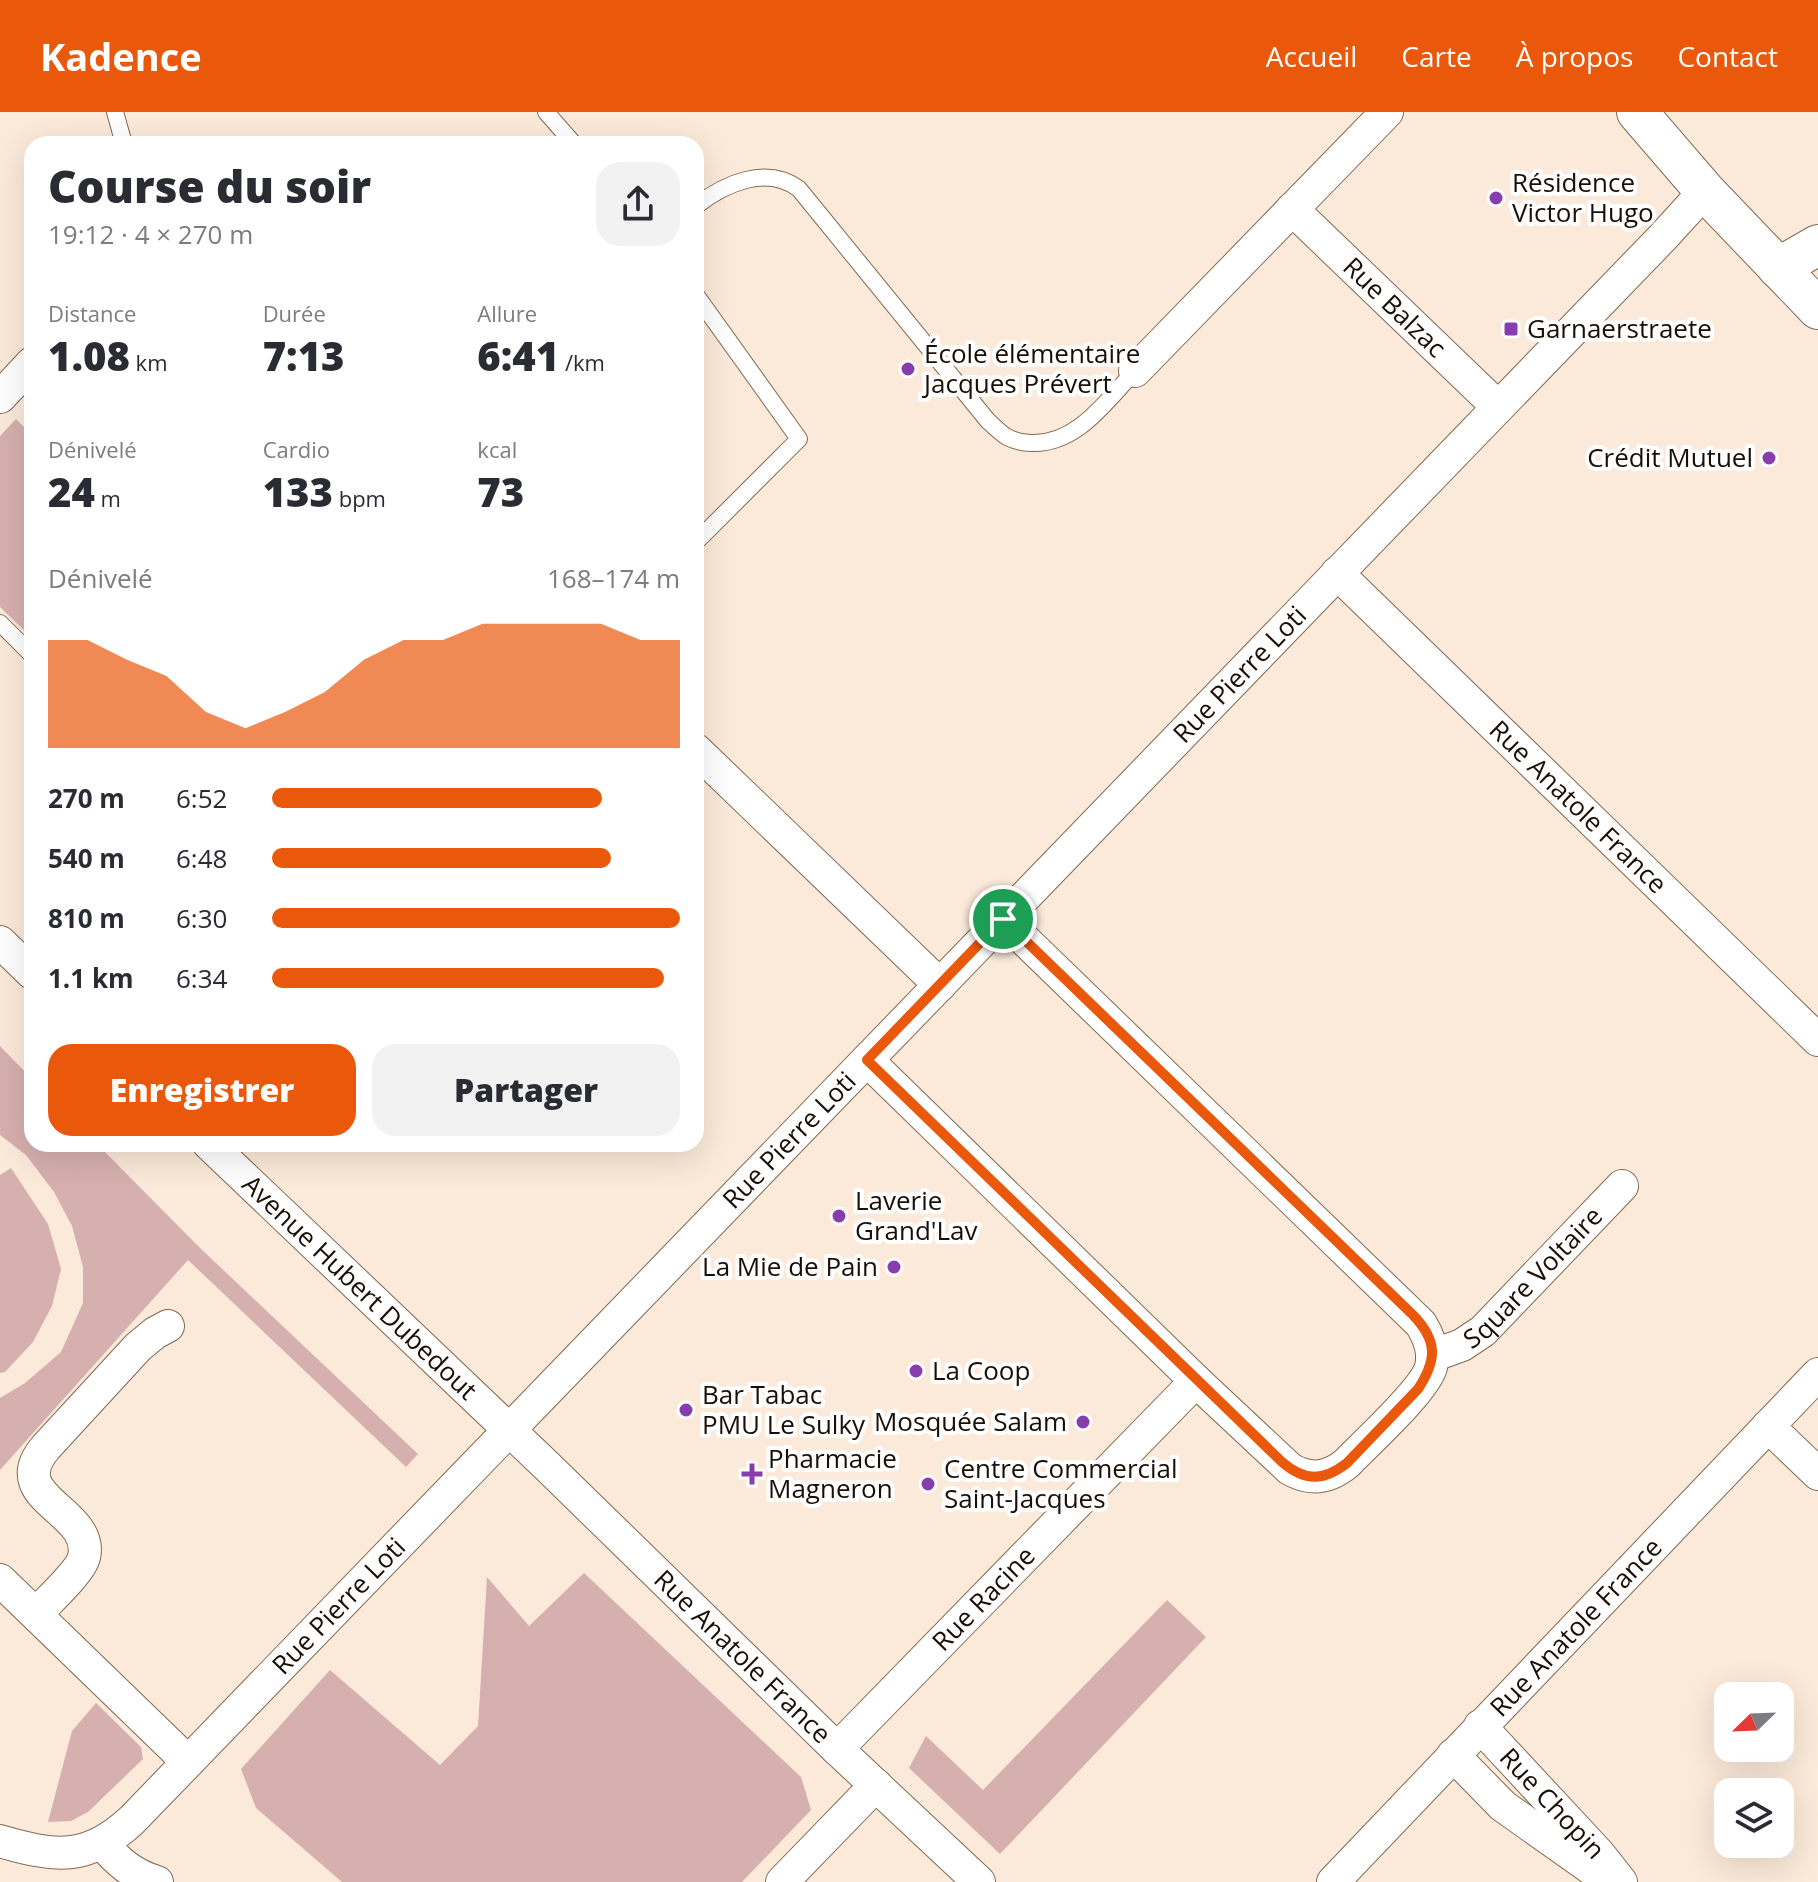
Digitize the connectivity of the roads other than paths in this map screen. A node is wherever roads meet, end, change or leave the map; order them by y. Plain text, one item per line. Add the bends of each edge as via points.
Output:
1 (115, 112) edge
2 (546, 112) edge
3 (1387, 112) edge
4 (1637, 112) edge
5 (122, 136) edge
6 (567, 136) edge
7 (1705, 191) junction
8 (704, 201) edge
9 (1292, 209) junction
10 (1818, 245) edge
11 (1778, 268) junction
12 (704, 306) edge
13 (1818, 309) edge
14 (1135, 371) joint
15 (24, 372) edge
16 (0, 397) edge
17 (1498, 407) junction
18 (704, 534) edge
19 (1337, 573) junction
20 (0, 623) edge
21 (24, 647) edge
22 (704, 758) edge
23 (1003, 919) junction
24 (0, 942) edge
25 (24, 965) edge
26 (940, 985) junction
27 (1818, 1040) edge
28 (867, 1060) junction
29 (217, 1152) edge
30 (1622, 1186) dead end
31 (168, 1326) dead end
32 (1432, 1356) junction
33 (1818, 1374) edge
34 (1196, 1381) junction
35 (1768, 1426) junction
36 (510, 1430) junction
37 (1818, 1474) edge
38 (0, 1580) edge
39 (36, 1614) junction
40 (1480, 1726) junction
41 (837, 1749) junction
42 (1453, 1755) junction
43 (188, 1762) junction
44 (876, 1785) junction
45 (0, 1841) edge
46 (102, 1843) junction
47 (157, 1882) edge
48 (782, 1882) edge
49 (979, 1882) edge
50 (1333, 1882) edge
51 (1608, 1882) edge
52 (1621, 1882) edge

1 - 5 lane
2 - 6 lane
3 - 9 street
4 - 7 street
7 - 11 street
7 - 17 street, Rue Pierre Loti
8 - 14 lane via 739,181 790,182 988,421 1019,442 1043,443 1077,430
9 - 14 street
9 - 17 street, Rue Balzac
10 - 11 street
11 - 13 street
12 - 18 lane via 799,439
15 - 16 street
17 - 19 street, Rue Pierre Loti
19 - 23 street, Rue Pierre Loti
19 - 27 street, Rue Anatole France
20 - 21 lane
22 - 26 street
23 - 26 street, Rue Pierre Loti
23 - 32 street via 1413,1315 1426,1332
24 - 25 street
26 - 28 street, Rue Pierre Loti
28 - 34 street
28 - 36 street, Rue Pierre Loti
29 - 36 street, Avenue Hubert Dubedout
30 - 32 street, Square Voltaire via 1483,1331
31 - 39 street via 138,1347 35,1464 38,1488 77,1527 85,1552 78,1568
32 - 34 street via 1418,1389 1347,1463 1320,1477 1290,1469
33 - 35 street, Rue Anatole France
34 - 41 street, Rue Racine
35 - 37 street
35 - 40 street, Rue Anatole France
36 - 41 street, Rue Anatole France
36 - 43 street, Rue Pierre Loti
38 - 39 street
39 - 43 street
40 - 42 street, Rue Anatole France
40 - 52 street, Rue Chopin
41 - 44 street, Rue Anatole France
42 - 50 street, Rue Anatole France
42 - 51 street, Rue Chopin via 1503,1806
43 - 46 street, Rue Pierre Loti
44 - 48 street
44 - 49 street, Rue Anatole France
45 - 46 street via 46,1853 78,1852
46 - 47 street via 127,1869

